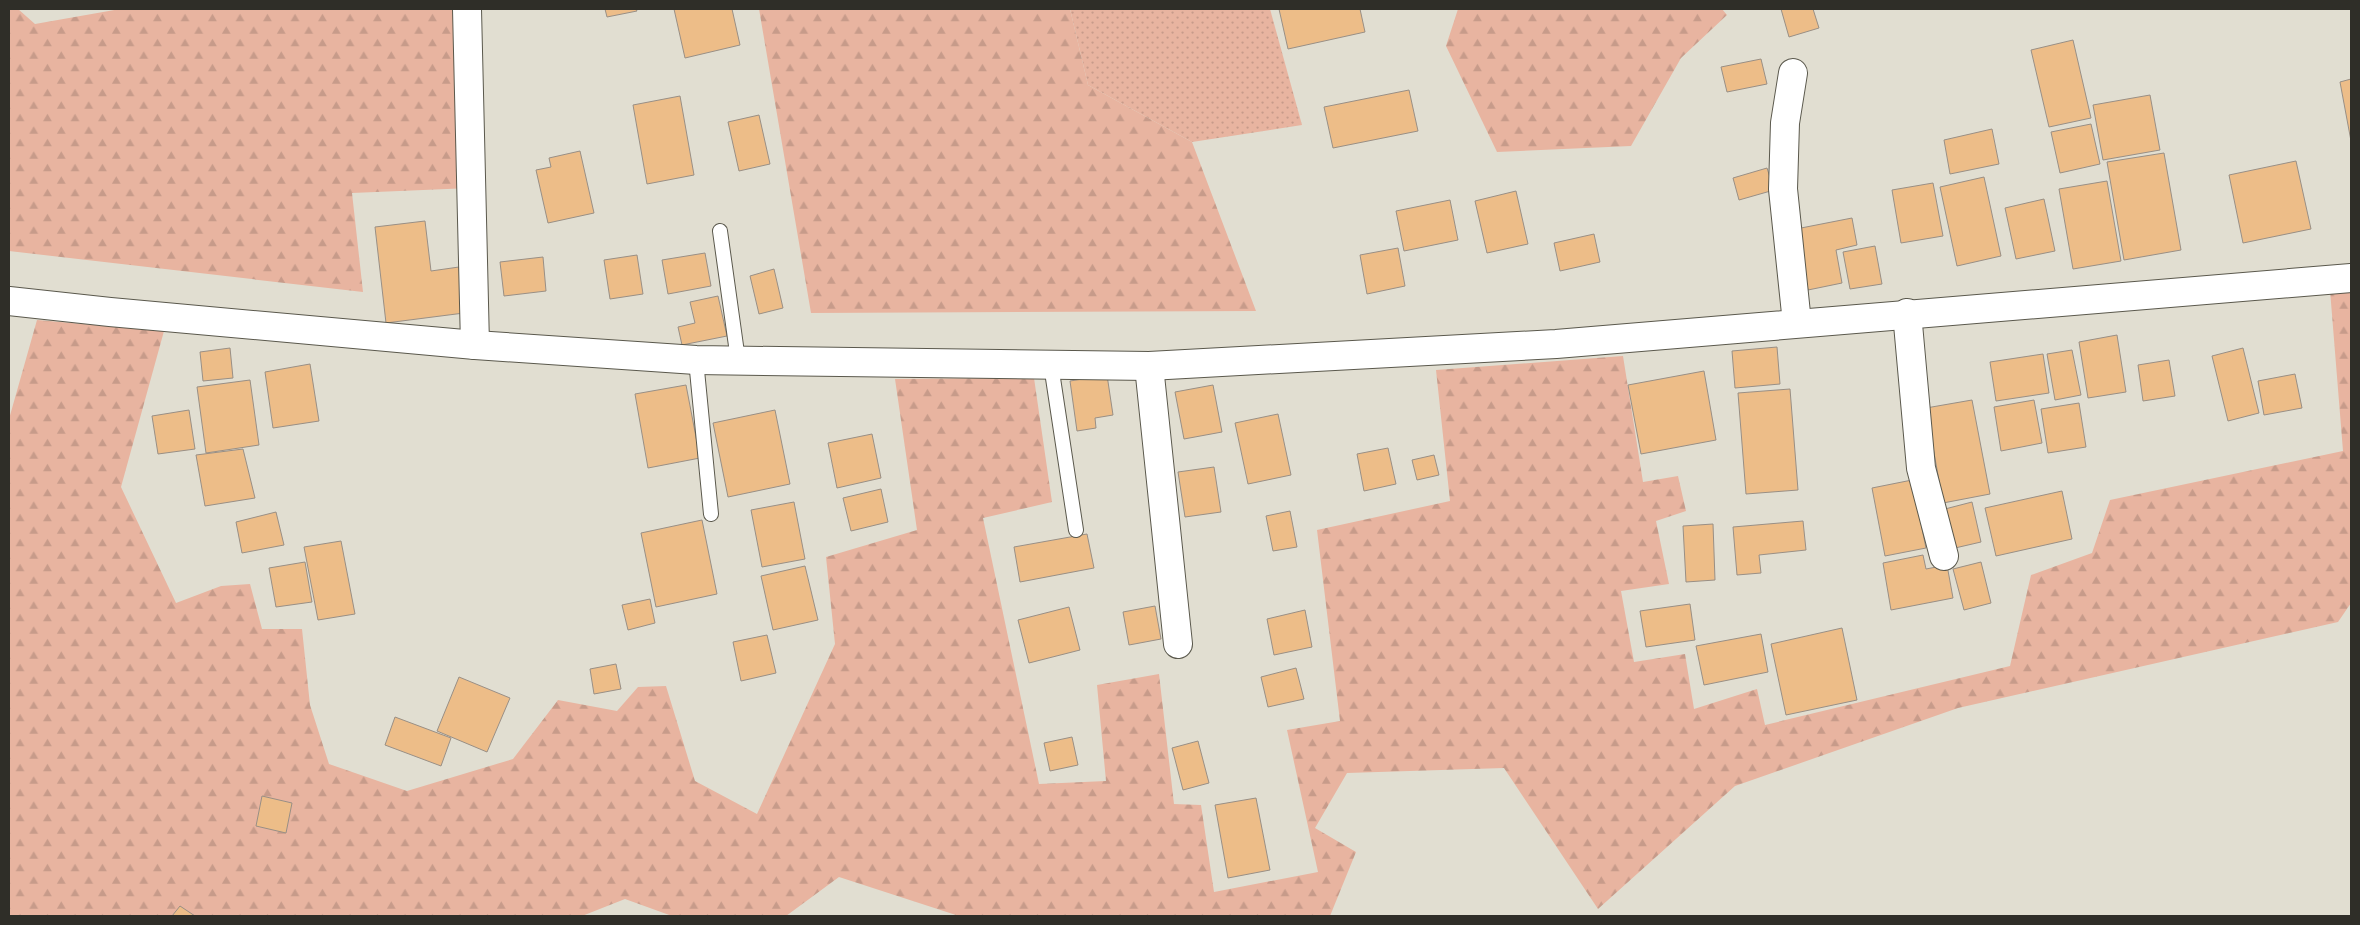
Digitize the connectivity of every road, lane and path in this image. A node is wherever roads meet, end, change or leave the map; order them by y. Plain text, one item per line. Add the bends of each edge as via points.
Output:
1 (467, 9) edge
2 (1793, 73) dead end
3 (720, 231) dead end
4 (2351, 278) edge
5 (9, 301) edge
6 (1907, 313) junction
7 (1797, 323) junction
8 (475, 345) junction
9 (696, 360) junction
10 (738, 360) junction
11 (1051, 365) junction
12 (1149, 366) junction
13 (711, 514) dead end
14 (1076, 530) dead end
15 (1944, 556) dead end
16 (1178, 644) dead end

1 - 8 street
2 - 7 street via 1785,124 1783,189
3 - 10 lane
4 - 6 street
5 - 8 street
6 - 7 street
6 - 15 street via 1921,468
7 - 12 street via 1556,344
8 - 9 street
9 - 10 street
9 - 13 lane
10 - 11 street
11 - 12 street
11 - 14 lane
12 - 16 street

